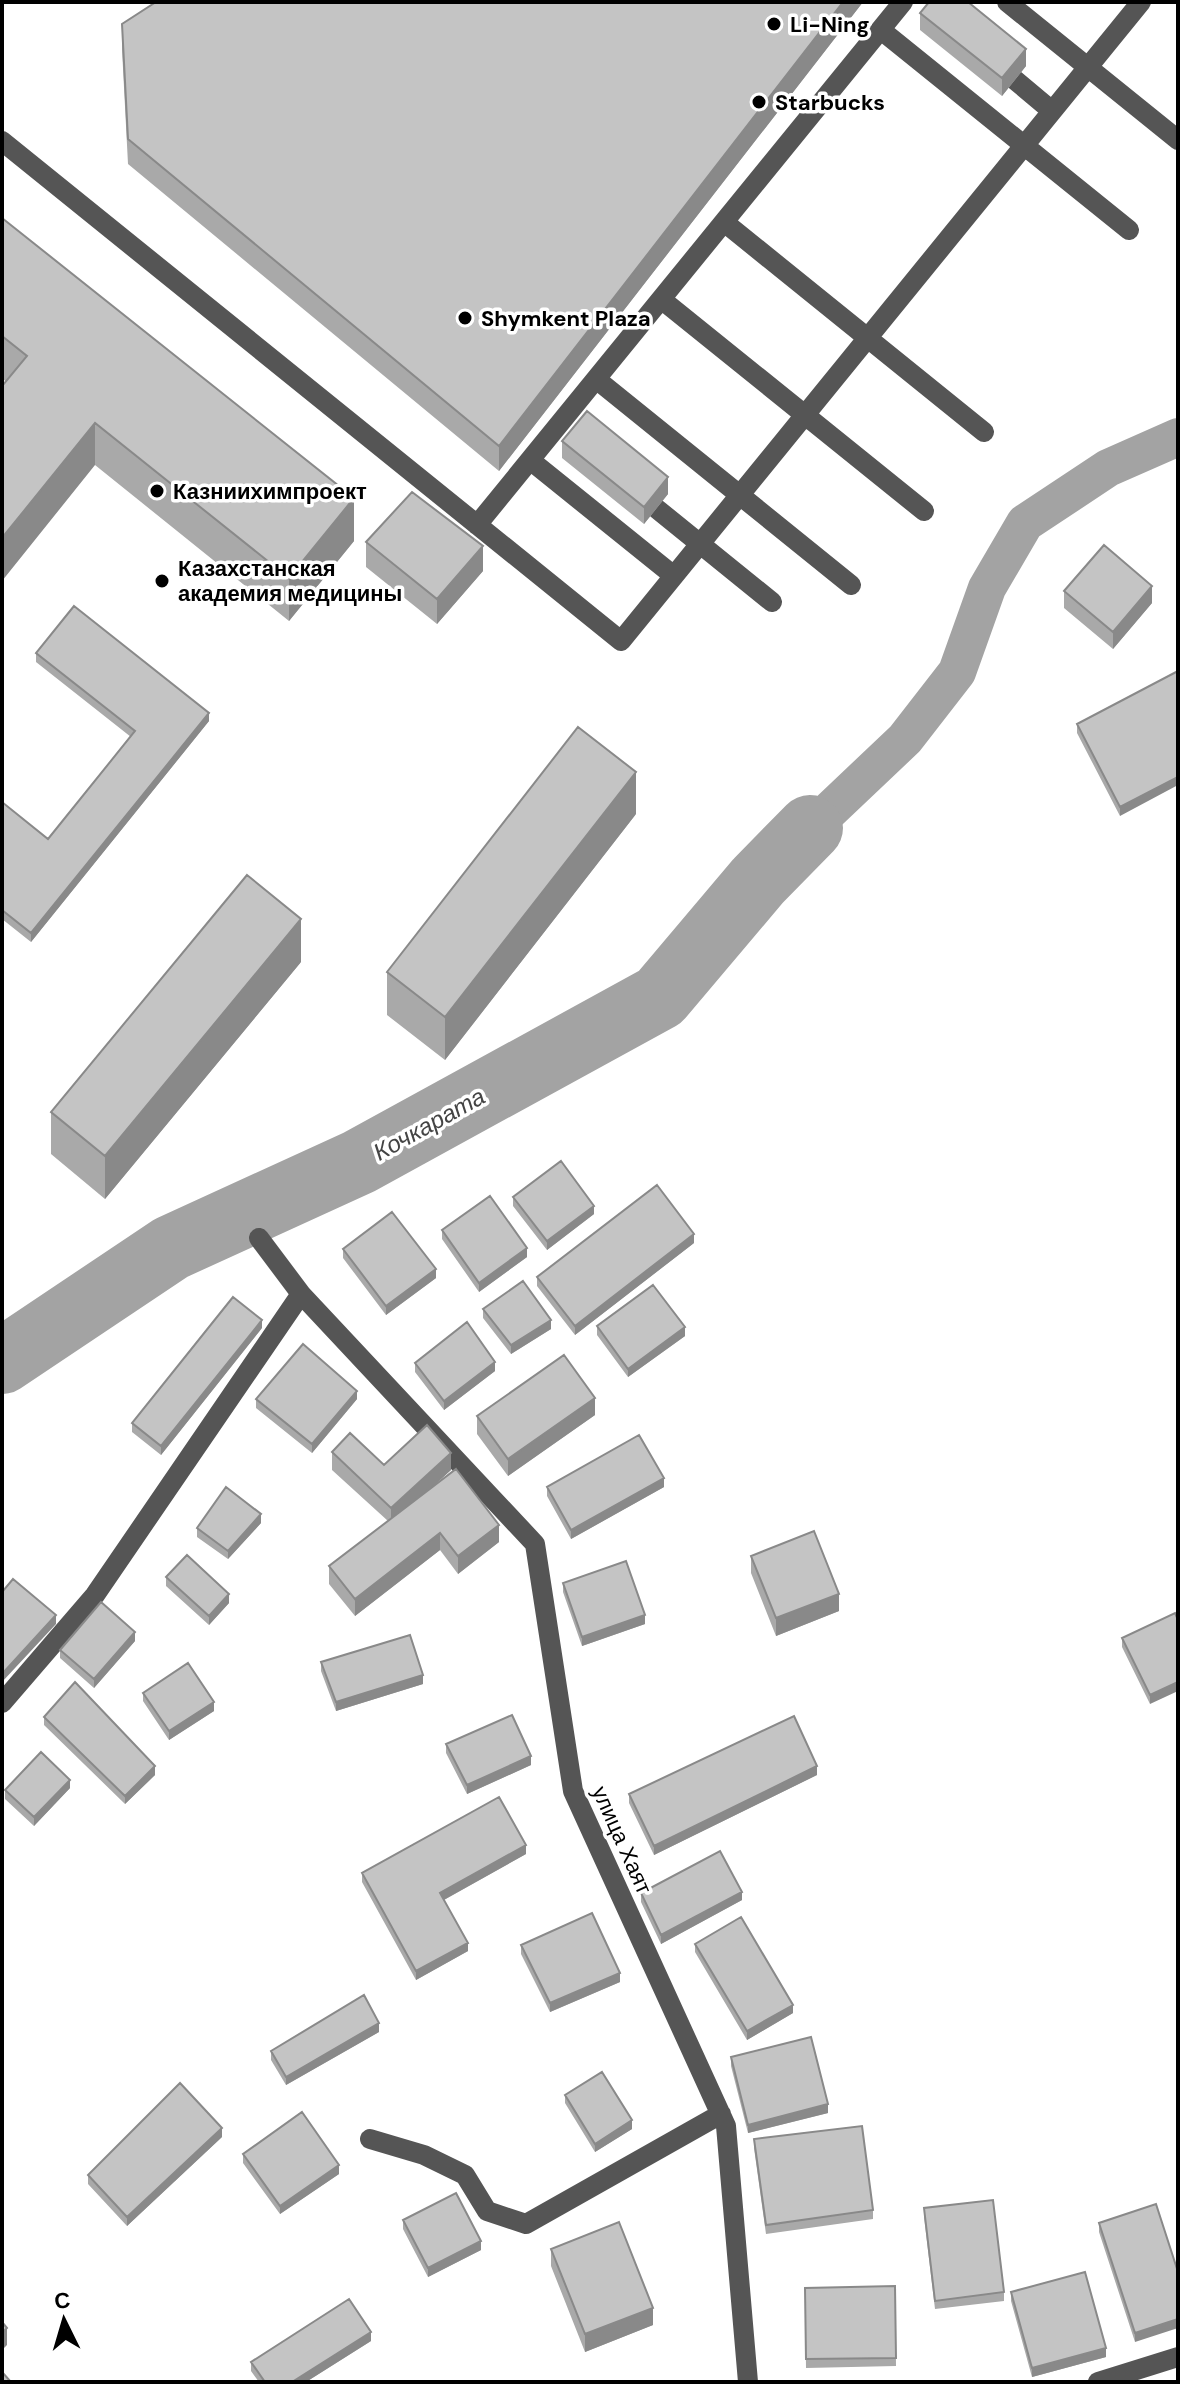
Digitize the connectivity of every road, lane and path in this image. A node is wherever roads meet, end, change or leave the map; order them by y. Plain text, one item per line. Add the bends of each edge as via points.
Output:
1 (903, 2) edge
2 (1007, 2) edge
3 (1141, 2) edge
4 (881, 30) junction
5 (1088, 67) junction
6 (1015, 80) edge
7 (1052, 111) junction
8 (1178, 140) edge
9 (2, 141) edge
10 (1024, 145) junction
11 (724, 222) junction
12 (1129, 230) dead end
13 (661, 299) junction
14 (867, 338) junction
15 (596, 379) junction
16 (805, 415) junction
17 (984, 432) dead end
18 (530, 460) junction
19 (740, 495) junction
20 (657, 509) edge
21 (924, 511) dead end
22 (477, 525) junction
23 (700, 544) junction
24 (674, 576) junction
25 (851, 585) dead end
26 (772, 602) dead end
27 (259, 1238) dead end
28 (301, 1294) junction
29 (2, 1703) edge
30 (721, 2114) junction
31 (370, 2139) dead end
32 (1178, 2357) edge
33 (748, 2382) edge
34 (1098, 2382) edge

1 - 4 street
2 - 5 street
3 - 5 street
4 - 10 street
4 - 11 street
5 - 7 street
5 - 8 street
6 - 7 street
7 - 10 street
9 - 22 street
10 - 12 street
10 - 14 street
11 - 13 street
11 - 14 street
13 - 15 street
13 - 16 street
14 - 16 street
14 - 17 street
15 - 18 street
15 - 19 street
16 - 19 street
16 - 21 street
18 - 22 street
18 - 24 street
19 - 23 street
19 - 25 street
20 - 23 street
22 - 24 street via 621,641
23 - 24 street
23 - 26 street
27 - 28 street, улица Хаят
28 - 29 street via 95,1595
28 - 30 street, улица Хаят via 535,1544 573,1791
30 - 31 street via 526,2224 487,2211 465,2175 424,2155
30 - 33 street, улица Хаят
32 - 34 street

